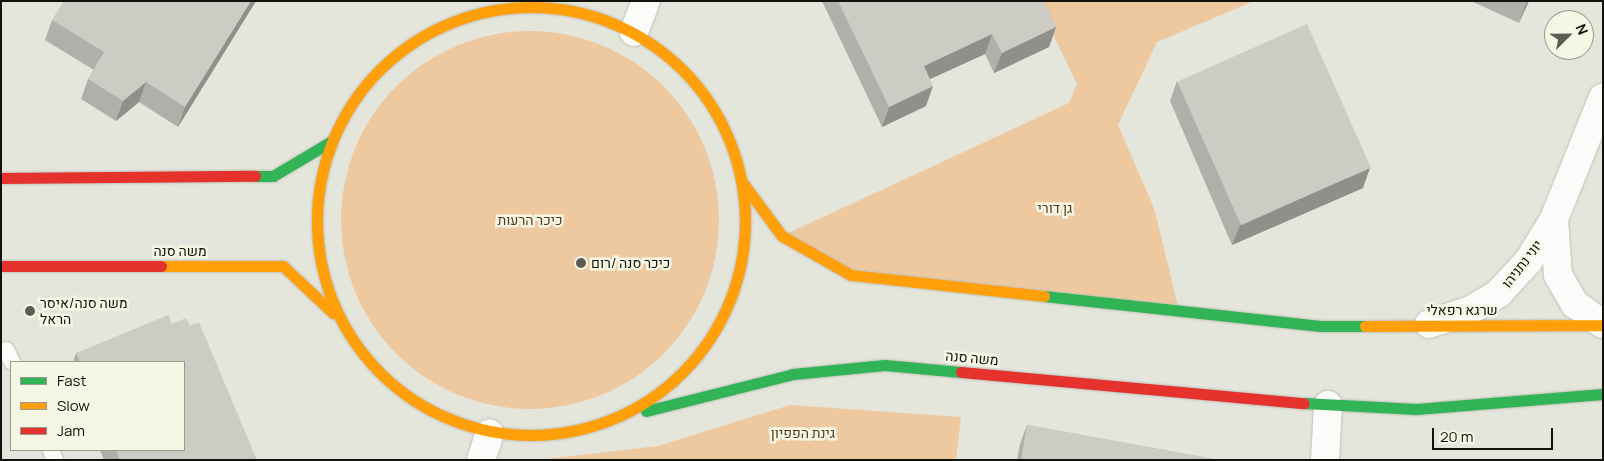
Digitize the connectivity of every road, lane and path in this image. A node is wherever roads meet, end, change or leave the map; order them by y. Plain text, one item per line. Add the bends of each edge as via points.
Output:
1 (646, 1) edge
2 (634, 32) junction
3 (1603, 96) edge
4 (330, 142) junction
5 (1, 178) edge
6 (742, 182) junction
7 (1554, 219) junction
8 (1, 266) edge
9 (339, 318) junction
10 (1427, 324) junction
11 (1603, 324) edge
12 (1603, 394) edge
13 (1328, 405) junction
14 (618, 419) junction
15 (490, 433) junction
16 (481, 460) edge
17 (1325, 460) edge

1 - 2 street
2 - 4 street via 565,8 492,8 424,33 367,80
2 - 6 street via 684,70 722,122
3 - 7 street, יוני נתניהו
4 - 5 street via 273,176
4 - 9 street via 317,187 316,233 323,277
6 - 10 street, שרגא רפאלי via 782,236 851,275 1320,326
6 - 14 street via 746,231 739,279 713,338 671,385
7 - 10 street, יוני נתניהו via 1528,260 1499,293 1471,310
7 - 11 street, יוני נתניהו via 1558,275 1575,304
8 - 9 street, משה סנה via 283,266
9 - 15 street, משה סנה via 368,362 408,398 455,423
10 - 11 street, שרגא רפאלי
12 - 13 street via 1416,409
13 - 14 street, משה סנה via 885,365 793,374
13 - 17 street
14 - 15 street, משה סנה via 555,436
15 - 16 street

